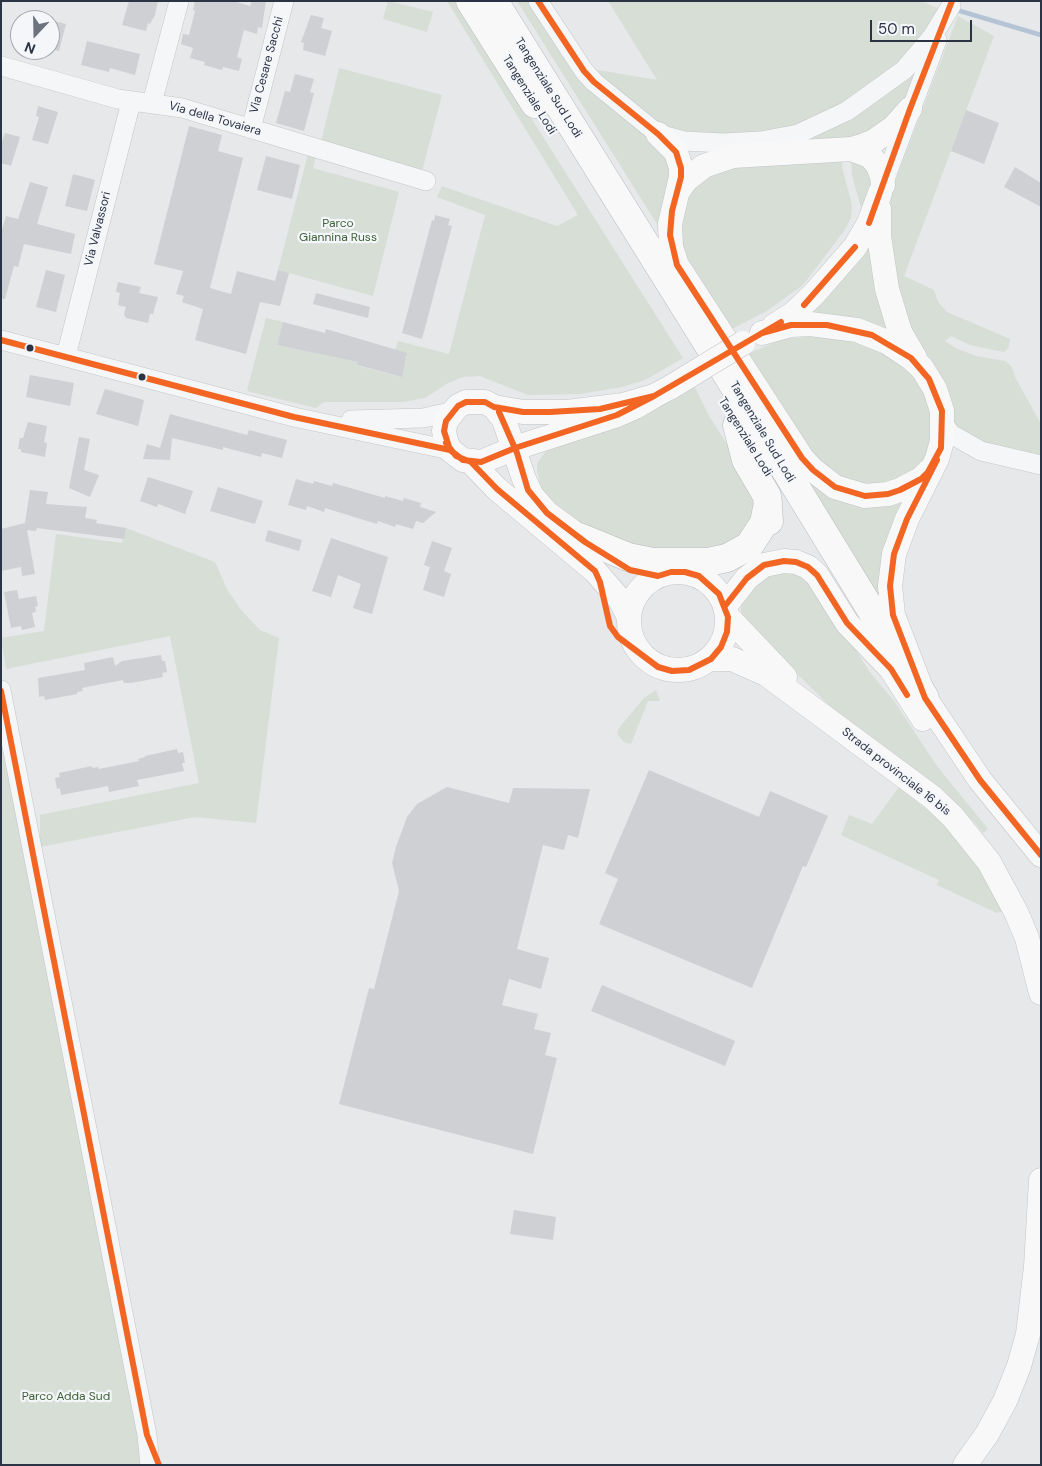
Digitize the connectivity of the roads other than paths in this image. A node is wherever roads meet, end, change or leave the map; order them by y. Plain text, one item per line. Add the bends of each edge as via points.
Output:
1 (178, 1) edge
2 (284, 1) edge
3 (470, 1) edge
4 (494, 1) edge
5 (507, 1) edge
6 (538, 1) edge
7 (952, 4) edge
8 (1, 66) edge
9 (131, 102) junction
10 (152, 103) junction
11 (910, 109) junction
12 (251, 129) junction
13 (658, 134) junction
14 (851, 149) junction
15 (426, 181) dead end
16 (881, 189) junction
17 (677, 193) junction
18 (677, 265) junction
19 (752, 338) junction
20 (1, 340) edge
21 (66, 356) junction
22 (922, 368) junction
23 (662, 391) junction
24 (494, 407) junction
25 (450, 412) junction
26 (320, 421) junction
27 (943, 422) junction
28 (737, 424) junction
29 (514, 448) junction
30 (450, 450) junction
31 (939, 454) junction
32 (991, 455) junction
33 (480, 460) junction
34 (1041, 465) edge
35 (768, 503) junction
36 (578, 537) junction
37 (658, 576) junction
38 (699, 576) junction
39 (727, 611) junction
40 (629, 616) junction
41 (711, 659) junction
42 (890, 669) junction
43 (1, 690) edge
44 (925, 698) junction
45 (823, 716) junction
46 (1041, 856) edge
47 (1041, 993) edge
48 (1041, 1180) edge
49 (147, 1435) junction
50 (150, 1465) edge
51 (159, 1465) edge
52 (965, 1465) edge

1 - 10 street
2 - 12 street, Via Cesare Sacchi
3 - 28 highway, Tangenziale Lodi
4 - 44 highway, Tangenziale Sud Lodi
5 - 18 highway via 523,20
6 - 13 street via 584,71
7 - 11 street
7 - 13 street via 932,37 904,70 860,103 814,128 779,138 723,143 684,141
8 - 9 street, Via della Tovaiera
9 - 10 street, Via della Tovaiera
9 - 21 street, Via Valvassori
10 - 12 street, Via della Tovaiera via 182,108
11 - 14 main road via 886,134
11 - 16 street
12 - 15 street, Via della Tovaiera
13 - 17 main road via 676,152 681,168
14 - 16 main road via 870,156 877,164 882,176
14 - 17 main road via 734,156 704,166 686,180
16 - 19 main road via 869,223 854,248 804,305
16 - 22 main road via 879,236 886,290 900,332
17 - 18 main road via 670,235
18 - 31 main road via 793,446 824,480 854,494 888,494 921,479
19 - 22 main road via 791,325 857,330 893,346
19 - 23 main road, bridge
20 - 21 street
21 - 26 street via 294,417
22 - 27 main road via 935,389
23 - 24 main road via 623,405 567,412 523,412
23 - 29 main road via 594,423 537,440 527,449
24 - 25 main road via 476,400
24 - 29 main road via 501,414
25 - 26 street via 423,418
25 - 30 main road via 444,431
26 - 30 street
27 - 31 main road
27 - 32 street via 951,434
28 - 35 highway via 746,460
28 - 42 highway, Tangenziale Lodi
29 - 33 main road via 504,444
29 - 36 main road via 528,490 538,505
30 - 33 main road via 456,456
31 - 32 street
31 - 44 main road via 898,539 890,586 896,627
32 - 34 street
33 - 40 main road via 502,494 595,571
35 - 36 highway via 764,523 749,546 727,558 708,562 661,562 636,558 608,551
35 - 38 highway via 769,523 757,547 730,568
36 - 37 main road via 630,570
37 - 38 main road via 685,572
37 - 40 main road via 638,592
38 - 39 main road via 715,588
39 - 41 main road via 727,632
39 - 42 main road via 748,578 764,565 796,562 817,575 847,623
39 - 45 main road, Strada provinciale 16 bis
40 - 41 main road via 630,634 636,648 658,667 672,671 689,670
41 - 45 main road, Strada provinciale 16 bis via 732,658 753,667
42 - 46 main road, Tangenziale Lodi via 962,774 991,808
43 - 49 street
44 - 46 main road, Tangenziale Sud Lodi via 980,780
45 - 47 main road, Strada provinciale 16 bis via 932,798 971,837 994,870 1016,912 1027,938
48 - 52 main road via 1028,1334 1005,1400
49 - 50 street
49 - 51 street

